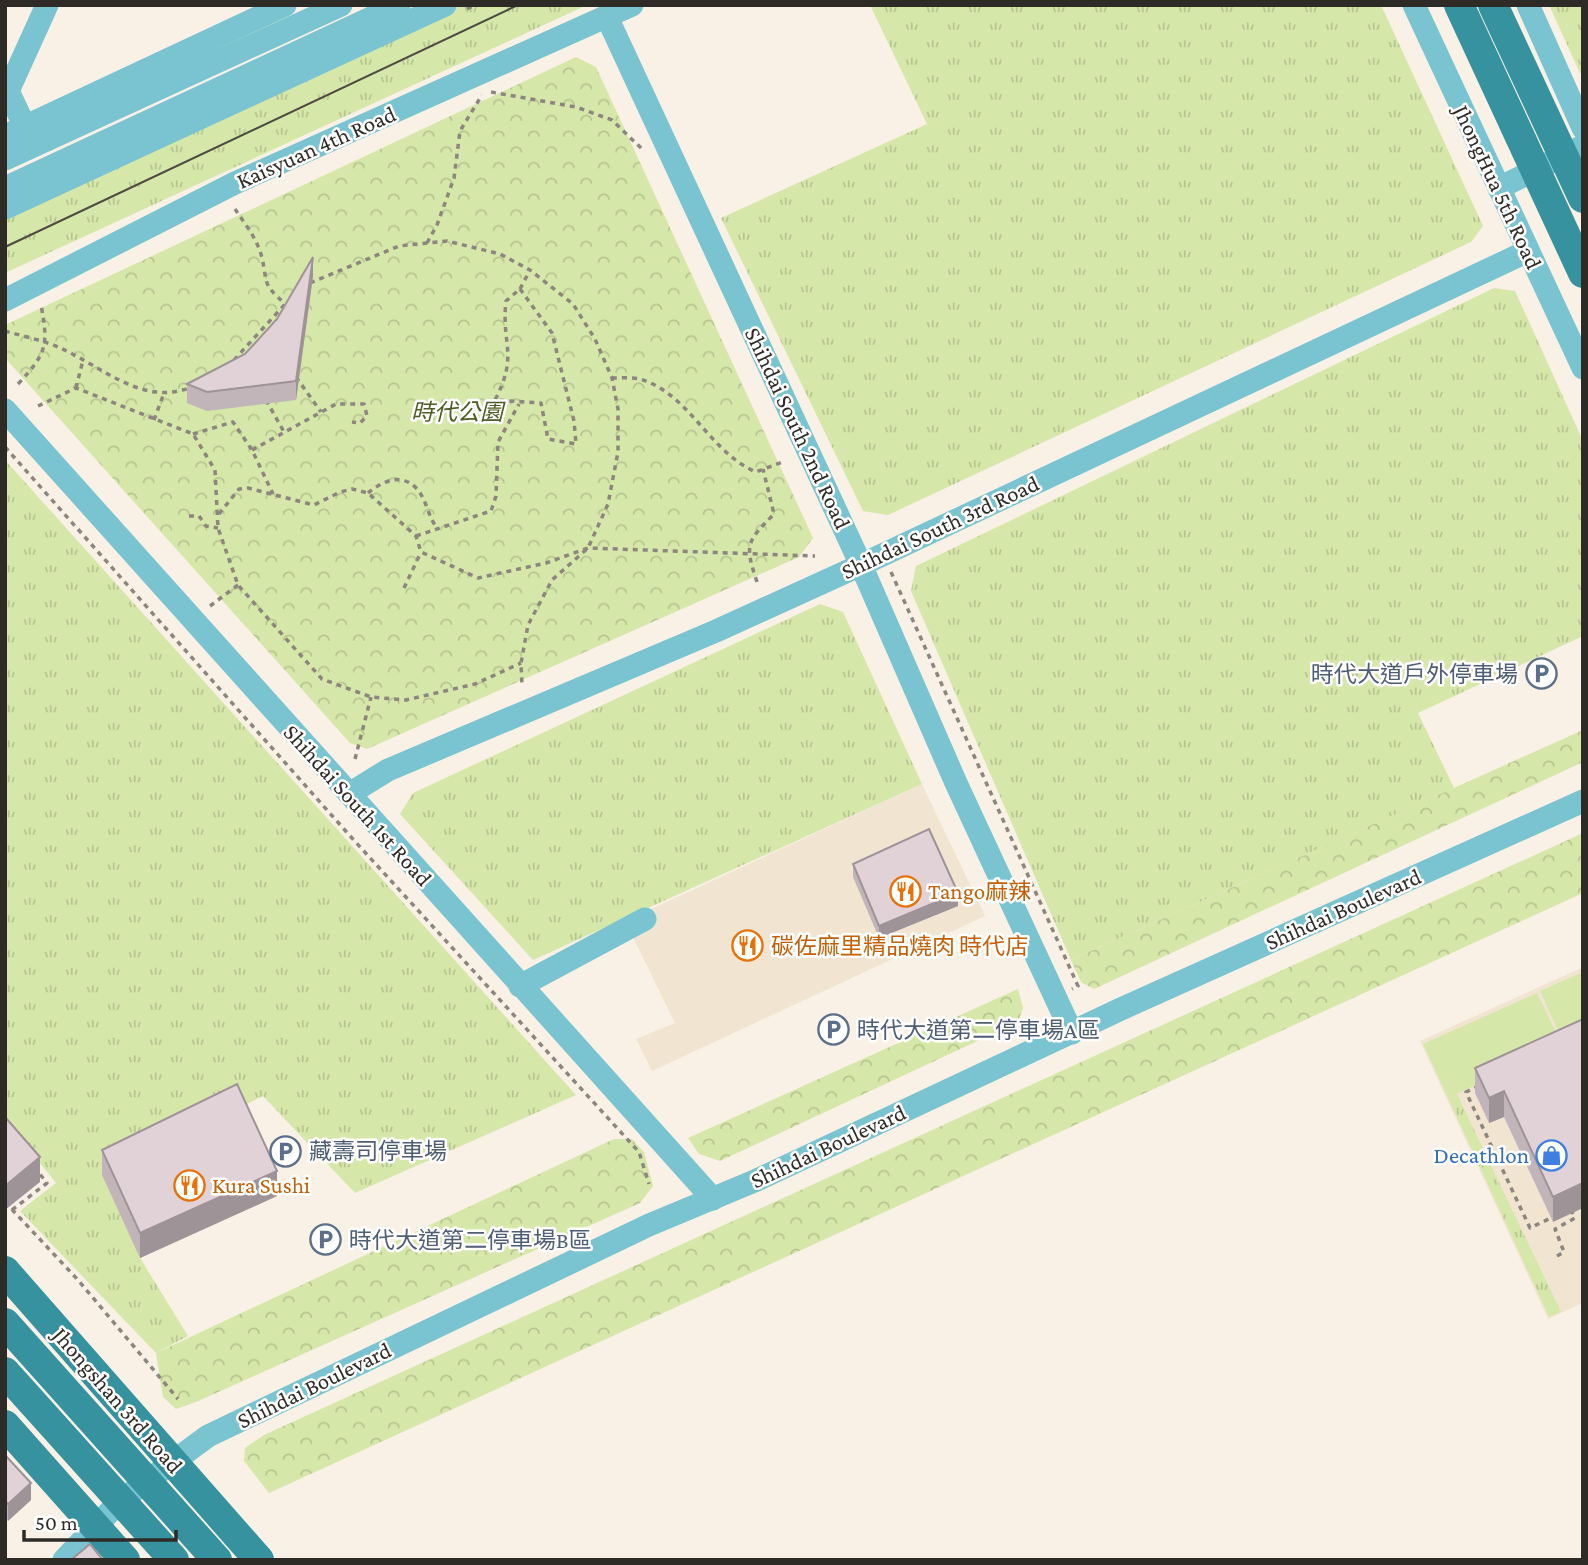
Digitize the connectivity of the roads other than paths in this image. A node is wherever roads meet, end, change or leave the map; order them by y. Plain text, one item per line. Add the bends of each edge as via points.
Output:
1 (47, 5) edge
2 (341, 5) edge
3 (400, 5) edge
4 (445, 5) edge
5 (632, 5) edge
6 (1414, 5) edge
7 (1459, 5) edge
8 (1493, 5) edge
9 (1528, 5) edge
10 (273, 8) edge
11 (607, 17) junction
12 (1583, 128) edge
13 (15, 132) edge
14 (1573, 151) edge
15 (5, 159) edge
16 (1535, 170) junction
17 (5, 188) edge
18 (1499, 188) junction
19 (1583, 198) edge
20 (5, 208) edge
21 (1528, 251) junction
22 (1583, 273) edge
23 (5, 300) edge
24 (1583, 369) edge
25 (5, 410) edge
26 (861, 565) junction
27 (349, 793) junction
28 (1583, 801) edge
29 (645, 919) dead end
30 (520, 986) junction
31 (1072, 1033) junction
32 (713, 1199) junction
33 (5, 1271) edge
34 (5, 1323) edge
35 (5, 1372) edge
36 (5, 1425) edge
37 (172, 1463) junction
38 (146, 1481) junction
39 (120, 1501) junction
40 (95, 1527) junction
41 (64, 1560) edge
42 (125, 1560) edge
43 (174, 1560) edge
44 (218, 1560) edge
45 (259, 1560) edge

1 - 13 street via 8,90
2 - 15 street
3 - 17 street
4 - 20 street
5 - 11 street, Kaisyuan 4th Road
6 - 18 street, JhongHua 5th Road
7 - 16 main road, JhongHua 5th Road
8 - 14 main road
9 - 12 street
10 - 13 street
11 - 23 street, Kaisyuan 4th Road via 235,183
11 - 26 street, Shihdai South 2nd Road
14 - 16 street
14 - 19 main road
16 - 18 street
16 - 22 main road, JhongHua 5th Road
18 - 21 street, JhongHua 5th Road
21 - 24 street, JhongHua 5th Road
21 - 26 street, Shihdai South 3rd Road
25 - 27 street, Shihdai South 1st Road
26 - 27 street, Shihdai South 3rd Road via 388,770
26 - 31 street, Shihdai South 2nd Road
27 - 30 street, Shihdai South 1st Road
28 - 31 street, Shihdai Boulevard
29 - 30 street
30 - 32 street, Shihdai South 1st Road
31 - 32 street, Shihdai Boulevard
32 - 37 street, Shihdai Boulevard via 649,1225 208,1436
33 - 37 main road, Jhongshan 3rd Road
34 - 38 main road, Jhongshan 3rd Road
35 - 39 main road
36 - 40 main road
37 - 38 street, Shihdai Boulevard
37 - 45 main road, Jhongshan 3rd Road
38 - 39 street, Shihdai Boulevard
38 - 44 main road, Jhongshan 3rd Road
39 - 40 street, Shihdai Boulevard
39 - 43 main road
40 - 41 street, Shihdai Boulevard
40 - 42 main road

